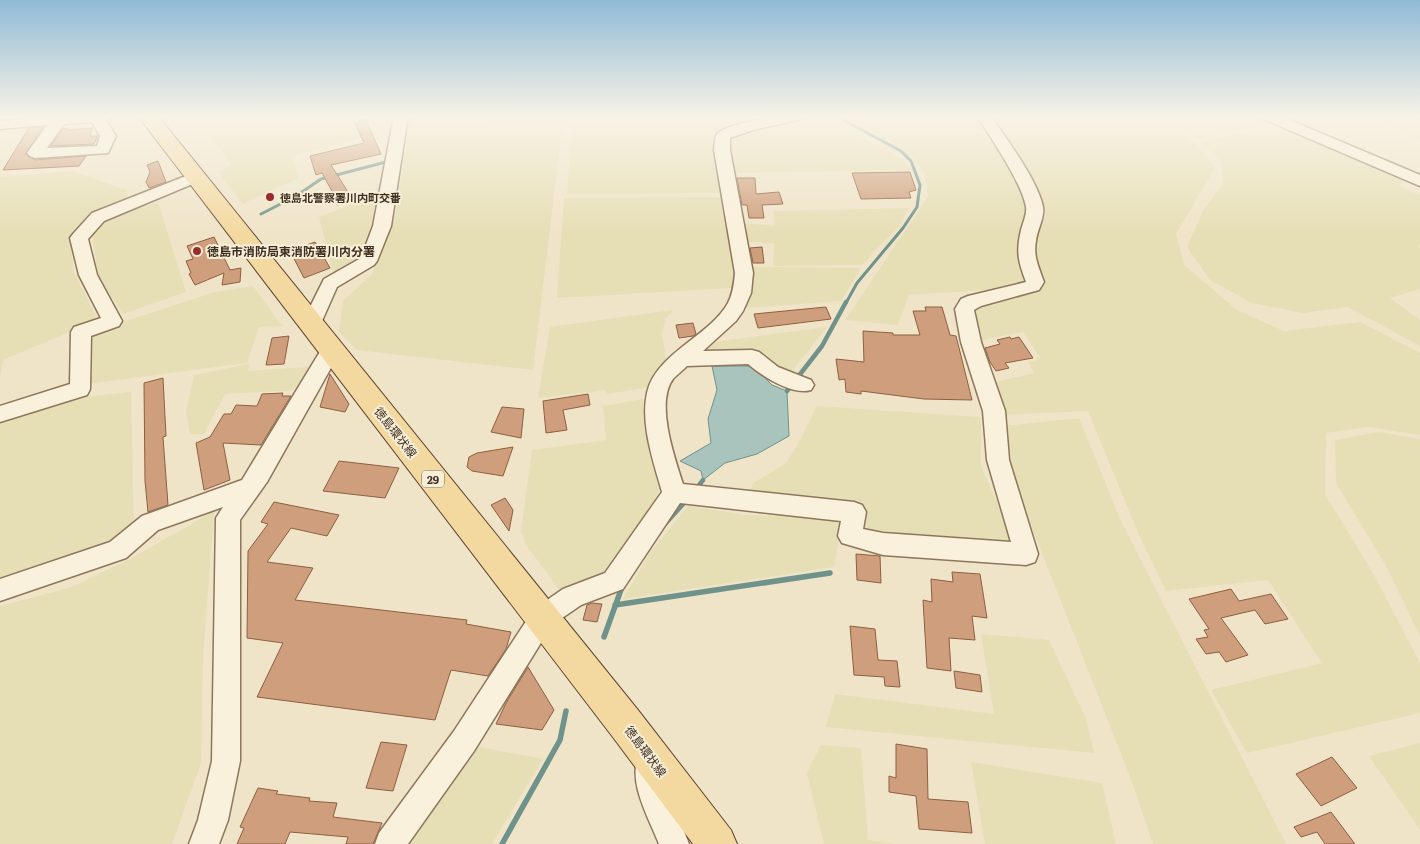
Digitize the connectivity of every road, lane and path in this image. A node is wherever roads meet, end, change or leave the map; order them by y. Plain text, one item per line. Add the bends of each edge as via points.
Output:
1 (179, 155) edge
2 (394, 155) edge
3 (723, 155) edge
4 (1008, 155) edge
5 (1365, 155) edge
6 (196, 177) junction
7 (1420, 181) edge
8 (311, 325) junction
9 (331, 350) junction
10 (683, 359) junction
11 (804, 385) dead end
12 (0, 414) edge
13 (250, 486) junction
14 (674, 493) junction
15 (0, 590) edge
16 (543, 618) junction
17 (647, 754) junction
18 (204, 844) edge
19 (390, 844) edge
20 (674, 844) edge
21 (717, 844) edge

1 - 6 main road, 徳島環状線 / 29
2 - 8 street via 382,226 368,261 330,283
3 - 10 street via 744,273 742,293 729,316
4 - 14 street via 1026,185 1034,210 1026,258 1035,282 1033,286 975,300 964,309 971,342 994,411 998,460 1026,554 882,544 850,536 854,512
5 - 7 street
6 - 8 main road, 徳島環状線 / 29
6 - 12 street via 98,217 79,238 88,275 112,321 81,332 80,389
8 - 9 main road, 徳島環状線 / 29
9 - 13 street
9 - 16 main road, 徳島環状線 / 29
10 - 11 street via 752,357 771,372
10 - 14 street via 664,376 657,393 661,450
13 - 15 street via 150,523 118,550
13 - 18 street via 228,518 226,761 213,820
14 - 16 street via 614,581 572,597
16 - 17 main road, 徳島環状線 / 29
16 - 19 street via 464,741
17 - 20 street via 652,787
17 - 21 main road, 徳島環状線 / 29

